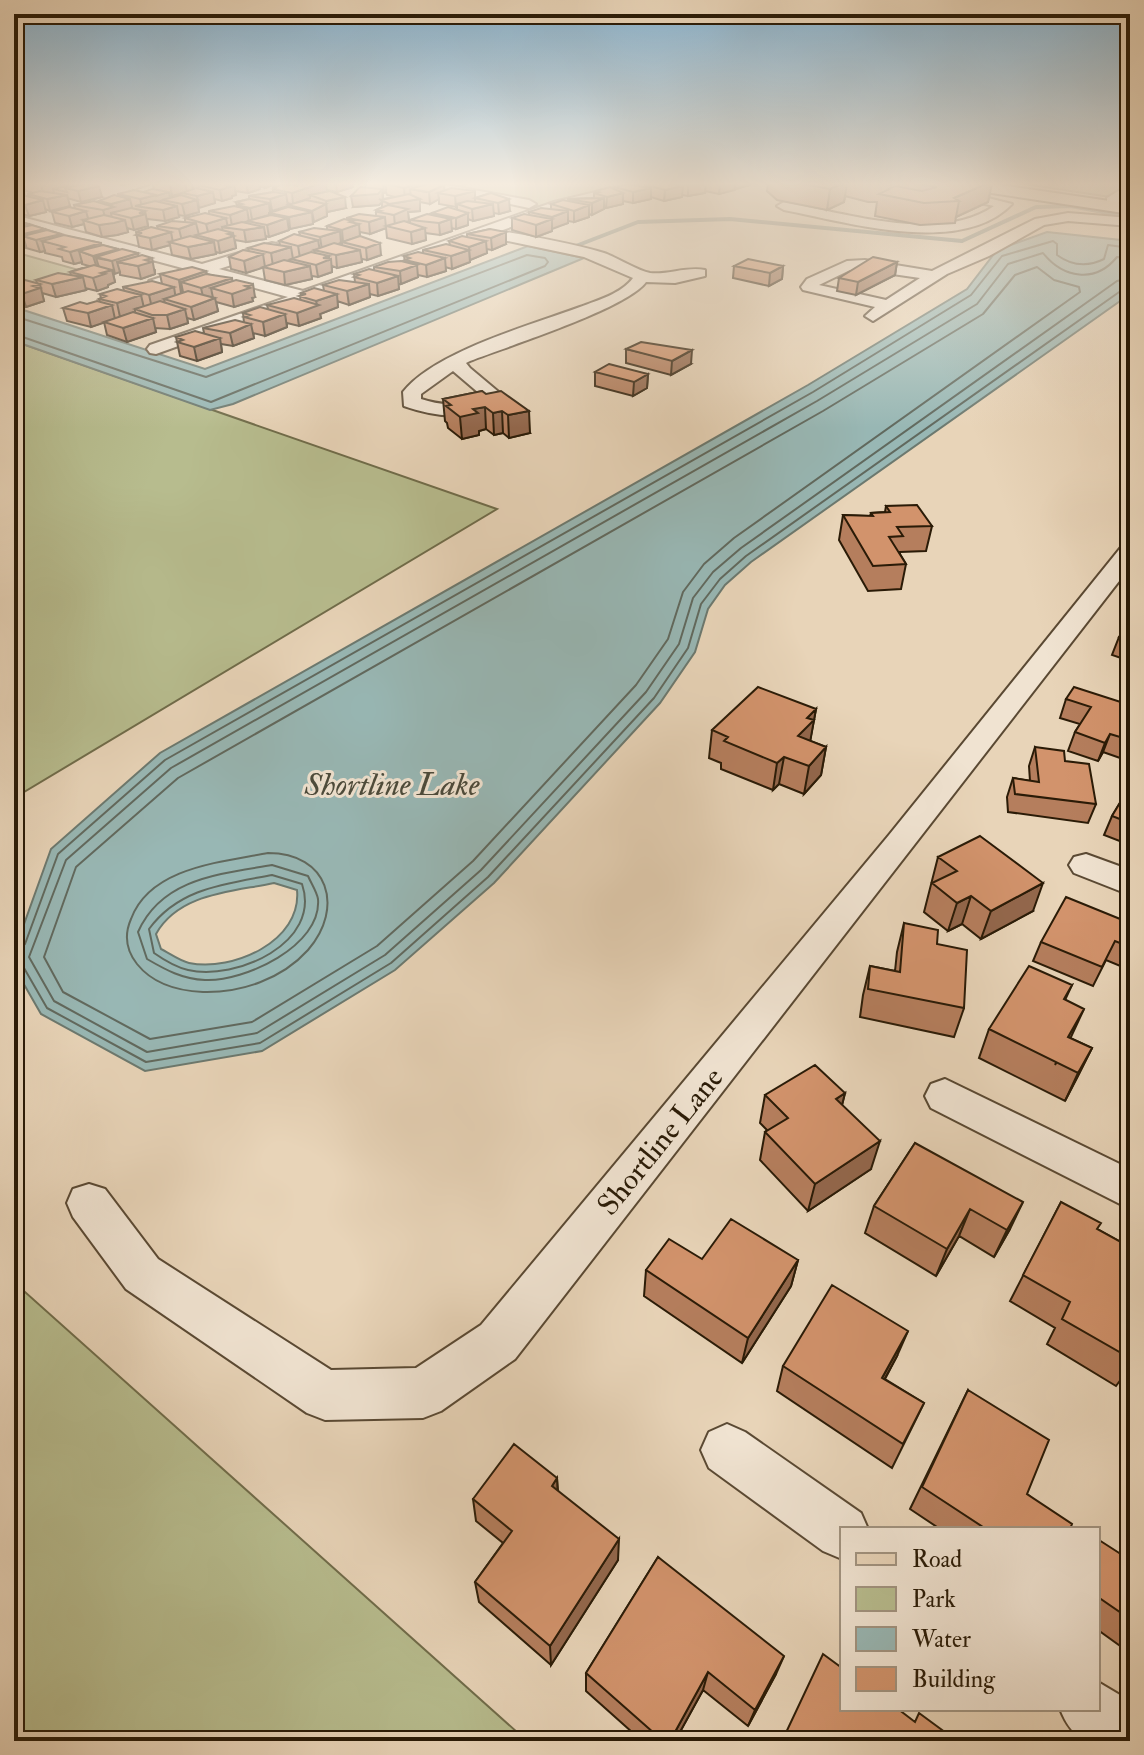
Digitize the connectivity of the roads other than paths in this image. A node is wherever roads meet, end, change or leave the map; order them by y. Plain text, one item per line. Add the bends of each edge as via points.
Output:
1 (188, 265) edge
2 (216, 265) edge
3 (391, 265) edge
4 (622, 265) edge
5 (954, 265) edge
6 (203, 269) junction
7 (700, 273) dead end
8 (934, 276) junction
9 (642, 277) junction
10 (142, 288) edge
11 (304, 296) junction
12 (894, 303) junction
13 (873, 316) dead end
14 (156, 349) dead end
15 (456, 361) dead end
16 (1130, 551) edge
17 (1086, 865) dead end
18 (1130, 883) edge
19 (945, 1096) dead end
20 (1130, 1190) edge
21 (89, 1203) dead end
22 (727, 1450) dead end
23 (840, 1531) edge
24 (1093, 1711) edge
25 (1130, 1737) edge

1 - 6 street
2 - 6 street
3 - 11 street
4 - 9 street
5 - 8 street
6 - 10 street
6 - 11 street
7 - 9 street
8 - 12 street
8 - 12 street via 847,266 809,287
9 - 15 street via 632,290 607,302
11 - 14 street
12 - 13 street
16 - 21 street, Shortline Lane via 498,1342 423,1393 325,1395 142,1274
17 - 18 street
19 - 20 street
22 - 23 street
24 - 25 street

